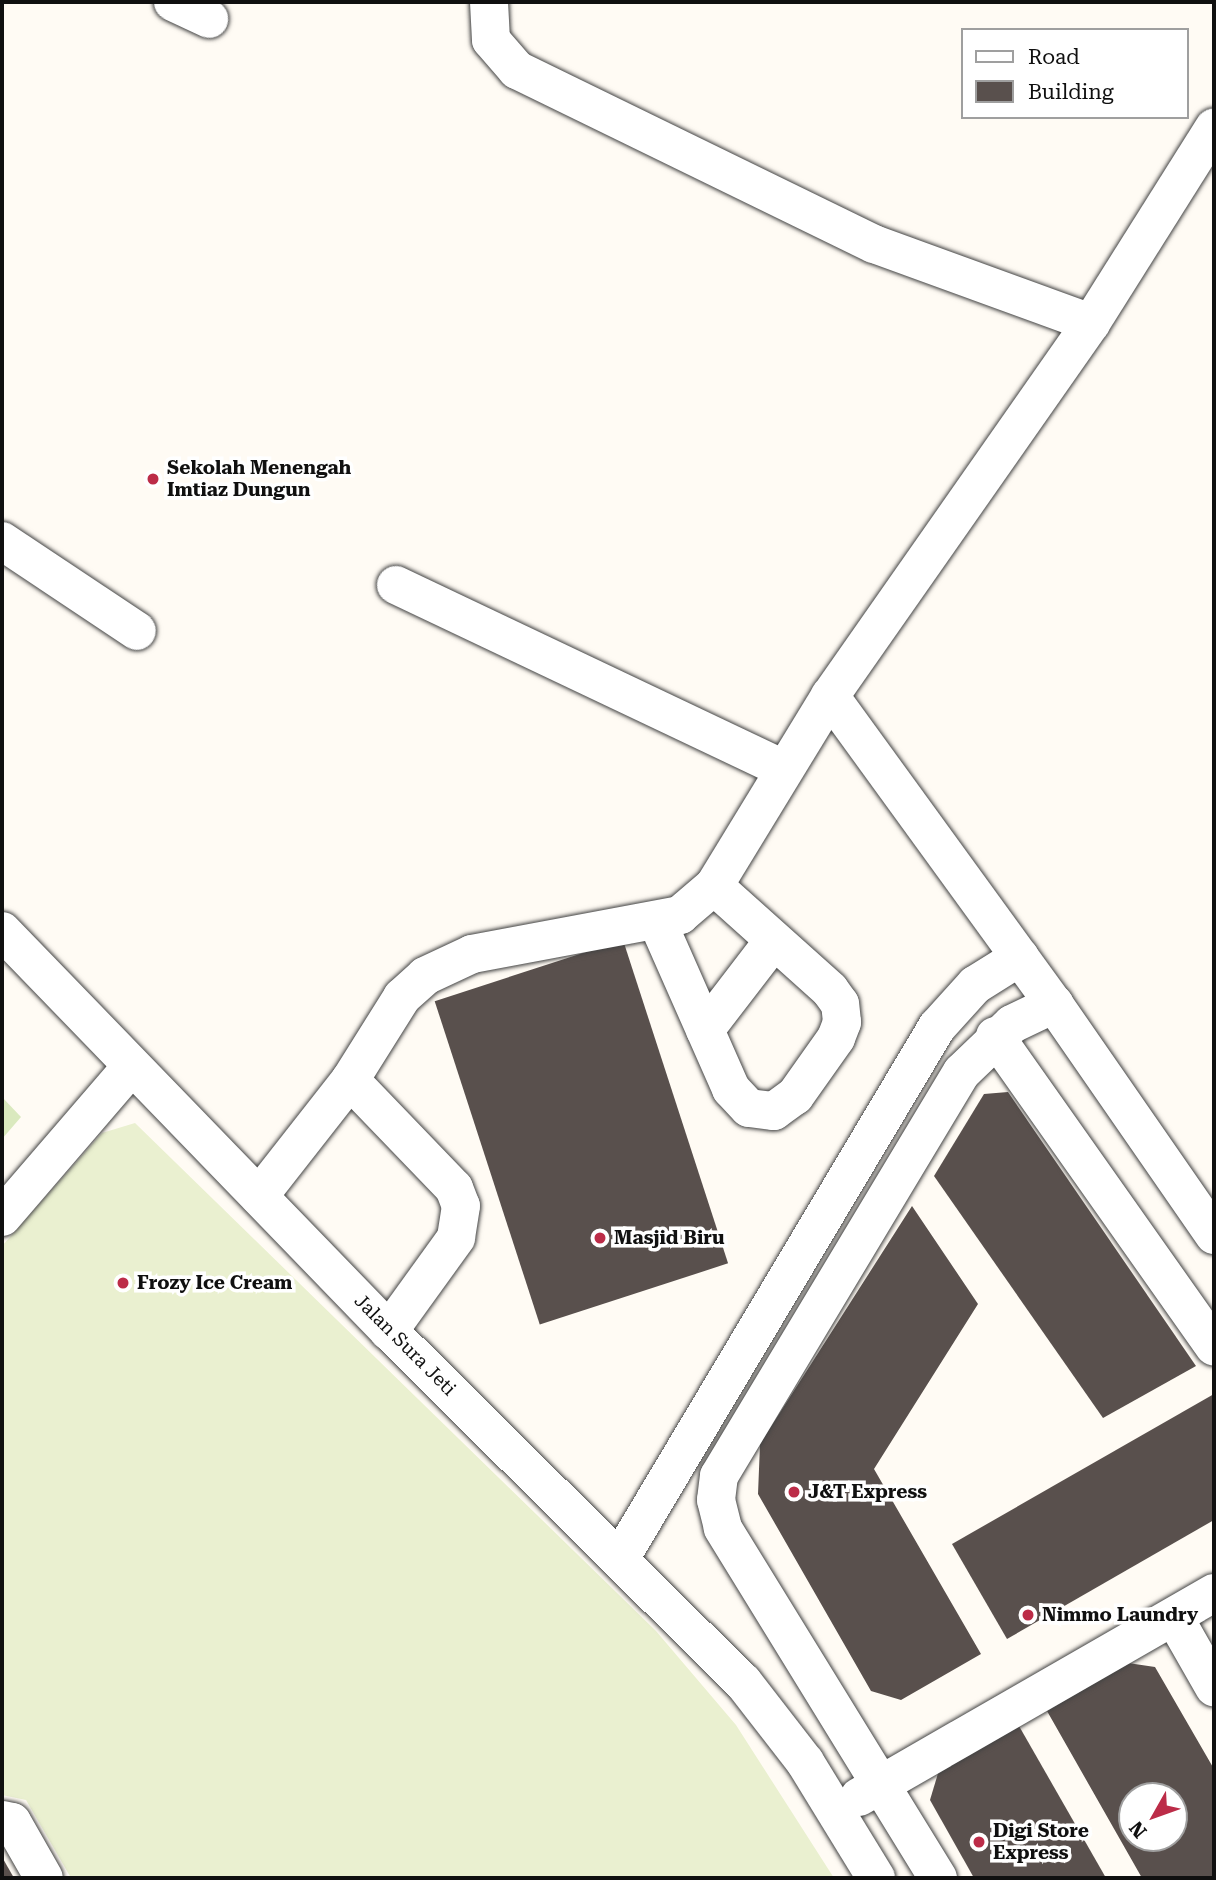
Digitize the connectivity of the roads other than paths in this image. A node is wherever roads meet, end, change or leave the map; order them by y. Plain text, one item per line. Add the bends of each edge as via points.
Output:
1 (173, 2) edge
2 (489, 2) edge
3 (209, 19) dead end
4 (1214, 128) edge
5 (1091, 323) junction
6 (2, 541) edge
7 (396, 585) dead end
8 (137, 631) dead end
9 (830, 696) junction
10 (783, 769) junction
11 (714, 886) junction
12 (657, 920) junction
13 (2, 932) edge
14 (774, 940) junction
15 (1020, 957) junction
16 (1054, 1004) junction
17 (705, 1030) junction
18 (995, 1036) junction
19 (130, 1068) junction
20 (350, 1080) junction
21 (259, 1196) junction
22 (2, 1217) edge
23 (1214, 1235) edge
24 (389, 1331) junction
25 (1214, 1347) edge
26 (621, 1558) junction
27 (1214, 1593) edge
28 (1174, 1617) junction
29 (1214, 1686) edge
30 (882, 1783) junction
31 (836, 1810) junction
32 (2, 1820) edge
33 (44, 1878) edge
34 (876, 1878) edge
35 (938, 1878) edge

1 - 3 street
2 - 5 street via 491,40 517,70 874,244
4 - 5 street
5 - 9 street
6 - 8 street
7 - 10 street
9 - 10 street
9 - 15 street
10 - 11 street
11 - 12 street via 680,915
11 - 14 street
12 - 17 street
12 - 20 street via 472,954 446,964 402,997
13 - 19 street, Jalan Sura Jeti
14 - 17 street
14 - 17 street via 840,1004 842,1022 836,1038 795,1096 774,1111 749,1108 731,1089
15 - 16 street
15 - 26 street via 975,985 937,1027
16 - 18 street
16 - 23 street
18 - 25 street
18 - 30 street via 962,1072 719,1476 716,1500 723,1528
19 - 21 street, Jalan Sura Jeti
19 - 22 street
20 - 21 street
20 - 24 street via 454,1188 461,1206 456,1238
21 - 24 street, Jalan Sura Jeti
24 - 26 street, Jalan Sura Jeti
26 - 31 street, Jalan Sura Jeti via 743,1682
27 - 28 street
28 - 29 street
28 - 30 street
30 - 31 street
30 - 35 street
31 - 34 street, Jalan Sura Jeti
32 - 33 street via 12,1822

